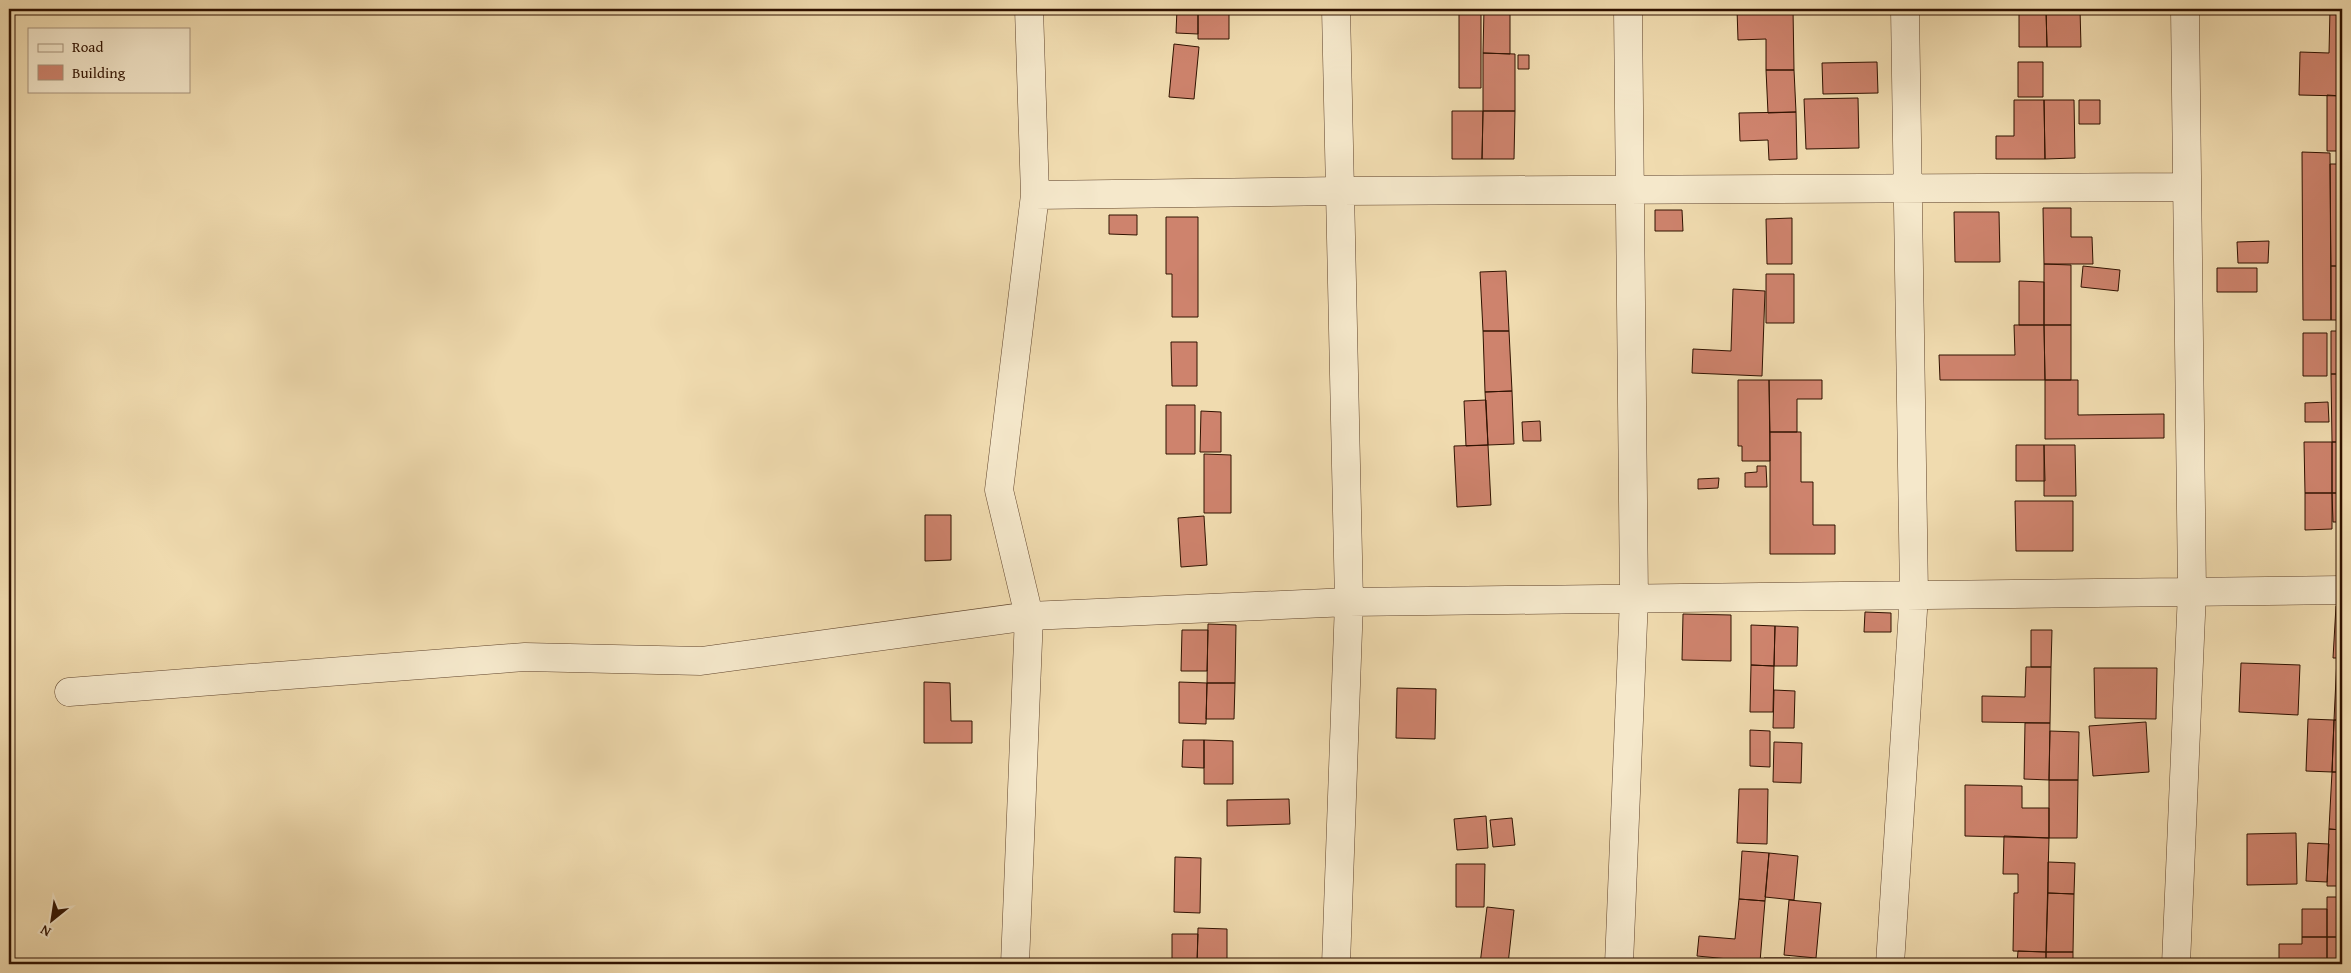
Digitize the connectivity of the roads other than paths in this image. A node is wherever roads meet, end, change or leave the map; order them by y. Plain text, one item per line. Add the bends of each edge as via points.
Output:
1 (1029, 9) edge
2 (1336, 9) edge
3 (1628, 9) edge
4 (1905, 9) edge
5 (2185, 9) edge
6 (2187, 187) junction
7 (1908, 188) junction
8 (1630, 190) junction
9 (1340, 191) junction
10 (1035, 195) junction
11 (2342, 590) edge
12 (2192, 592) junction
13 (1914, 596) junction
14 (1634, 598) junction
15 (1348, 602) junction
16 (1029, 616) junction
17 (69, 692) dead end
18 (1015, 964) edge
19 (1336, 964) edge
20 (1620, 964) edge
21 (1890, 964) edge
22 (2176, 964) edge

1 - 10 street
2 - 9 street
3 - 8 street
4 - 7 street
5 - 6 street
6 - 7 street
6 - 12 street
7 - 8 street
7 - 13 street
8 - 9 street
8 - 14 street
9 - 10 street
9 - 15 street
10 - 16 street via 1000,490
11 - 12 street
12 - 13 street
12 - 22 street
13 - 14 street
13 - 21 street
14 - 15 street
14 - 20 street
15 - 16 street
15 - 19 street
16 - 17 street via 701,661 525,657
16 - 18 street

